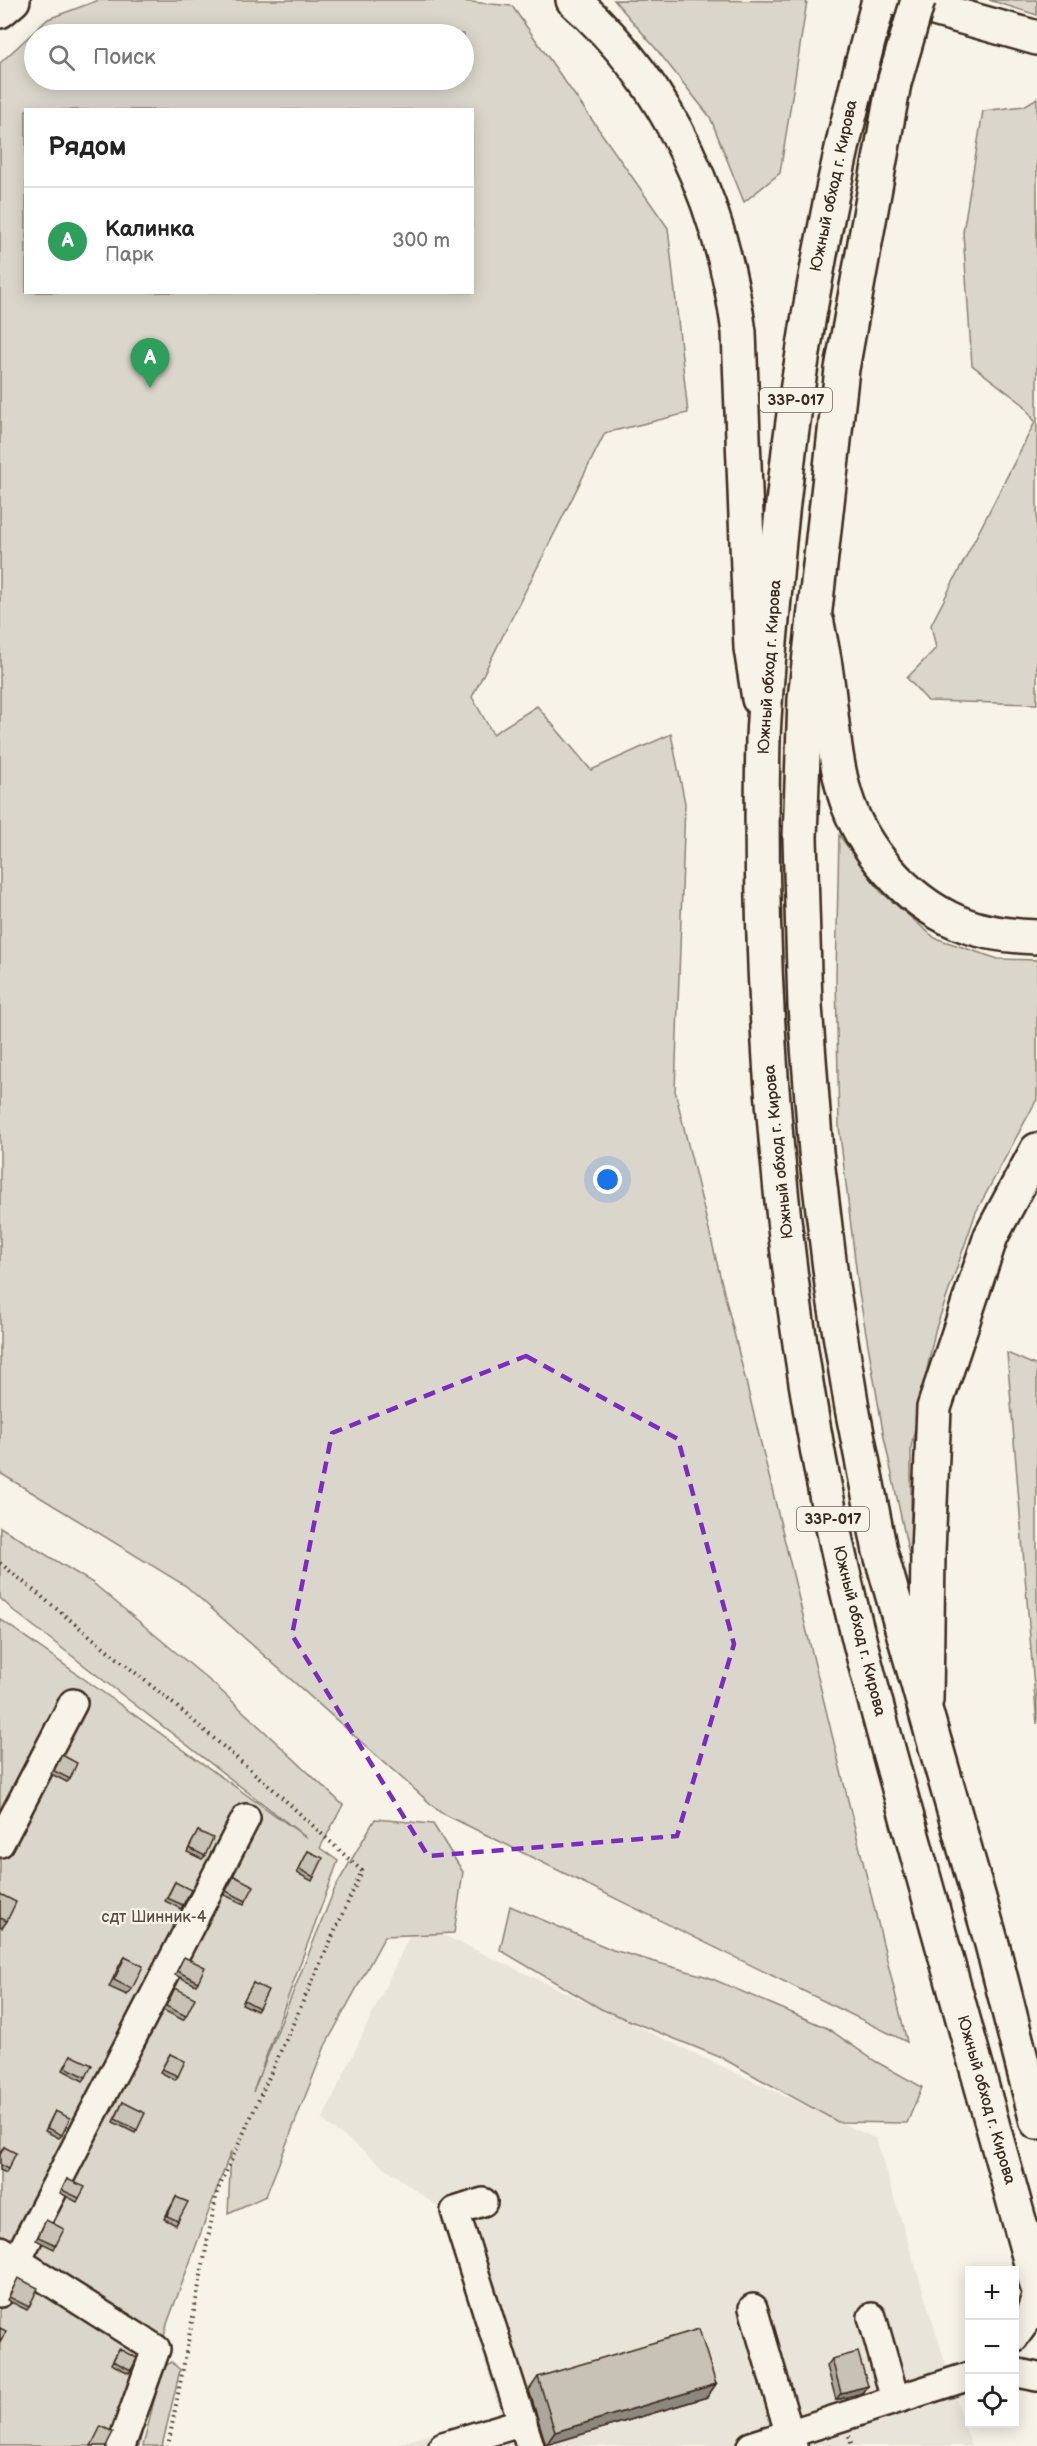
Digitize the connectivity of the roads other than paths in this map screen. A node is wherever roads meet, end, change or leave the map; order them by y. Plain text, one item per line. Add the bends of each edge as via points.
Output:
1 (13, 0) edge
2 (573, 0) edge
3 (879, 0) edge
4 (902, 0) edge
5 (918, 0) edge
6 (0, 11) edge
7 (1037, 38) edge
8 (816, 617) junction
9 (764, 731) junction
10 (1037, 937) edge
11 (1037, 1150) edge
12 (73, 1703) dead end
13 (926, 1717) junction
14 (246, 1818) dead end
15 (0, 1843) edge
16 (1037, 2122) edge
17 (483, 2202) dead end
18 (8, 2256) edge
19 (1037, 2285) edge
20 (0, 2293) edge
21 (1037, 2294) edge
22 (753, 2308) dead end
23 (872, 2317) dead end
24 (1019, 2331) edge
25 (1019, 2373) edge
26 (965, 2377) edge
27 (1037, 2377) edge
28 (895, 2399) junction
29 (526, 2434) edge
30 (792, 2440) edge
31 (121, 2446) edge
32 (443, 2446) edge
33 (752, 2446) edge

1 - 6 main road
2 - 9 main road via 622,48 648,83 701,182 722,242 739,332 751,648
3 - 9 main road, Южный обход г. Кирова / 33Р-017 via 827,210 802,347 780,527
4 - 7 main road
5 - 8 main road, 33Р-017, bridge via 894,83 842,369
8 - 10 main road via 845,796 875,853 911,893 957,922 1012,936
8 - 13 main road, 33Р-017 via 805,699 800,838 805,1006 816,1152 852,1408 880,1551
9 - 19 main road, Южный обход г. Кирова / 33Р-017 via 762,879 769,1054 780,1191 813,1426 887,1747
11 - 13 main road via 991,1236 934,1408
12 - 15 street
13 - 16 main road, 33Р-017 via 992,1944
14 - 18 street
17 - 29 street via 455,2211
18 - 20 street
18 - 31 street via 156,2349
21 - 24 street
22 - 30 street
23 - 28 street
25 - 27 street
26 - 28 street
28 - 30 street
29 - 32 street
30 - 33 street

